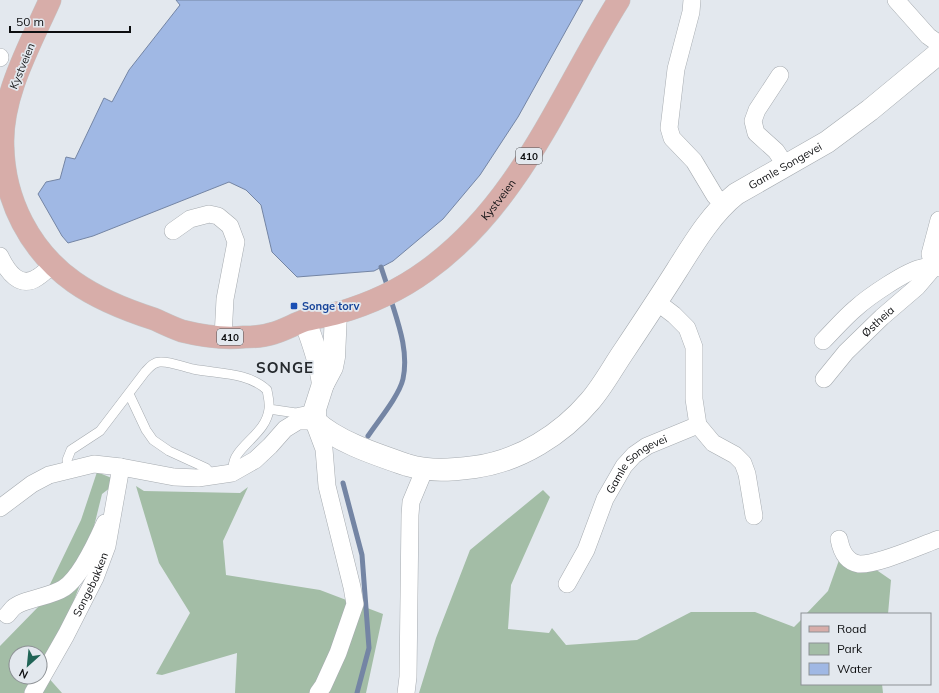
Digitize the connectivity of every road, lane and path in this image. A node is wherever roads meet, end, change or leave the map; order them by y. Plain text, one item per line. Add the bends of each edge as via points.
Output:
1 (50, 0) edge
2 (619, 0) edge
3 (692, 0) edge
4 (896, 0) edge
5 (939, 44) edge
6 (939, 53) edge
7 (780, 75) dead end
8 (786, 166) junction
9 (724, 204) junction
10 (939, 220) edge
11 (173, 231) dead end
12 (0, 256) edge
13 (937, 263) edge
14 (53, 264) junction
15 (657, 302) junction
16 (336, 313) junction
17 (305, 321) junction
18 (223, 331) junction
19 (823, 341) dead end
20 (824, 379) dead end
21 (323, 384) junction
22 (129, 394) junction
23 (269, 409) junction
24 (315, 415) junction
25 (698, 424) junction
26 (121, 467) junction
27 (68, 470) junction
28 (422, 470) junction
29 (232, 473) junction
30 (214, 477) junction
31 (0, 508) edge
32 (114, 510) junction
33 (754, 516) dead end
34 (839, 539) dead end
35 (939, 539) edge
36 (568, 584) dead end
37 (8, 616) dead end
38 (33, 693) edge
39 (318, 693) edge
40 (406, 693) edge

1 - 14 main road, Kystveien / 410 via 14,83 7,104 2,144 4,169 12,200 30,236
2 - 16 main road, Kystveien / 410 via 544,131 483,221 465,240 426,272 380,297
3 - 9 street via 676,69 669,128 672,138 694,161 715,196
4 - 5 street via 928,36
6 - 8 main road, Gamle Songevei via 827,142
7 - 8 street via 757,110 753,121 756,133 776,151
8 - 9 main road, Gamle Songevei via 736,194
9 - 15 main road, Gamle Songevei via 694,244
10 - 13 street via 930,254
11 - 18 street via 190,219 209,214 218,216 230,226 236,242 225,299
12 - 14 street via 6,269 18,279 27,282 37,278
13 - 19 street, Østheia via 910,272 865,300
13 - 20 street, Østheia via 917,287 846,352
14 - 18 main road, Kystveien / 410 via 93,294 135,314 155,320 202,324
15 - 25 street via 687,328 694,347 694,399
15 - 28 main road, Gamle Songevei via 591,400 551,437 515,456 488,465 453,470
16 - 17 main road, Kystveien / 410
16 - 21 main road via 334,357
17 - 18 main road, Kystveien / 410
17 - 21 main road via 321,366
21 - 24 main road
22 - 23 lane via 151,365 168,362 243,377 260,384 267,390
22 - 27 lane via 100,432 71,450 67,460
22 - 30 lane via 153,440 169,451 206,468
23 - 24 lane
23 - 29 lane via 257,434 236,455
24 - 28 main road, Gamle Songevei via 324,429 358,447
24 - 29 street via 285,429 255,460
24 - 39 street via 315,426 324,448 327,486 355,604 338,653
25 - 33 street via 713,443 735,455 743,463
25 - 36 street, Gamle Songevei via 647,446 624,466 605,499 586,550
26 - 27 street via 94,464
26 - 30 street via 174,477
26 - 32 street, Songebakken
27 - 31 street via 49,475 32,484
28 - 40 street via 411,502 410,515
29 - 30 street
32 - 37 street via 75,578 54,594 13,607
32 - 38 street, Songebakken via 107,546 95,578
34 - 35 street via 844,555 859,564 879,561

